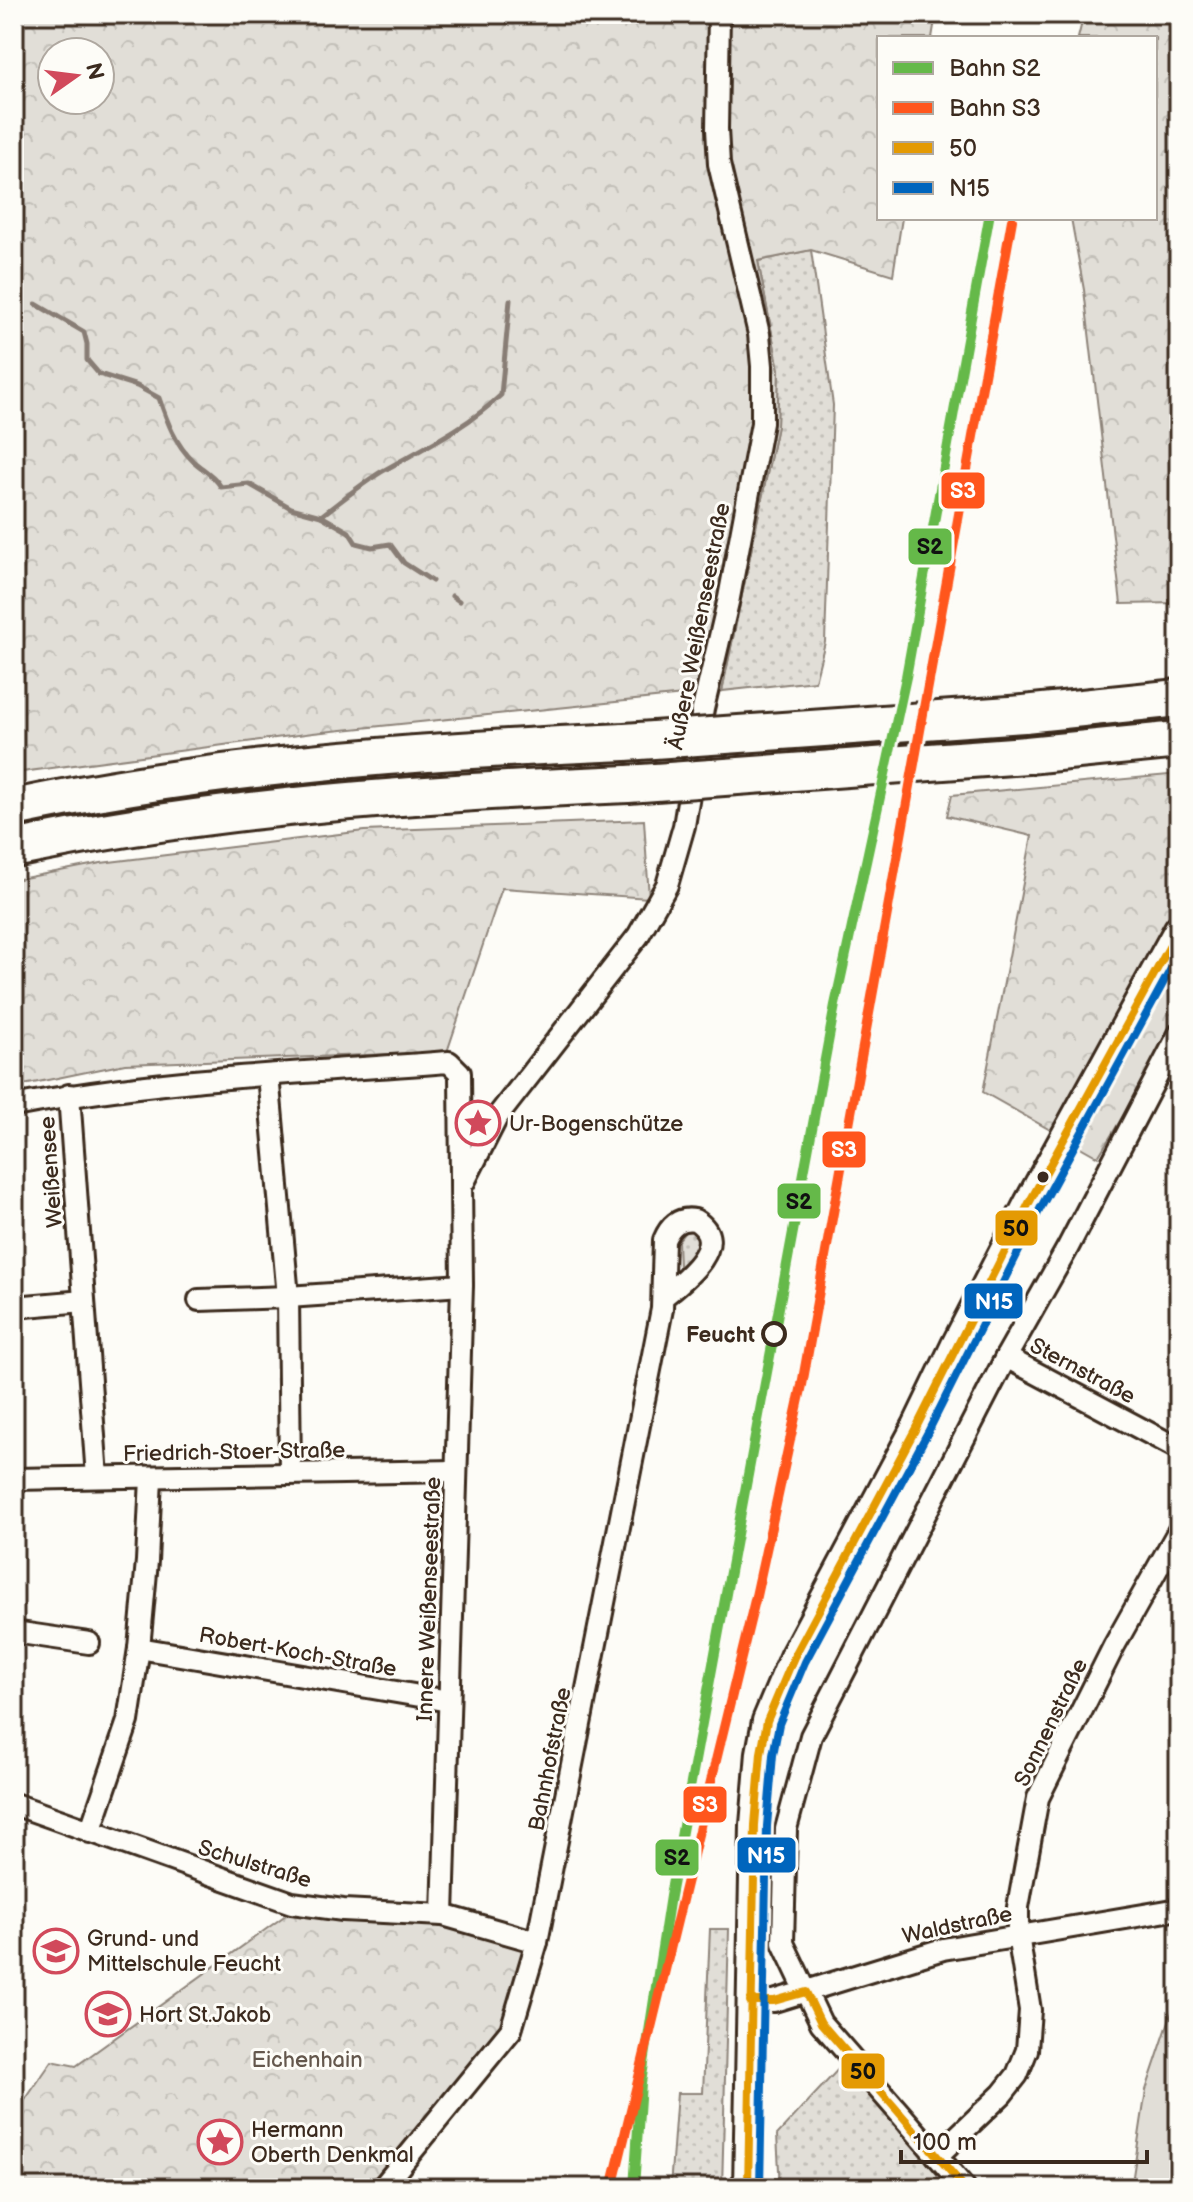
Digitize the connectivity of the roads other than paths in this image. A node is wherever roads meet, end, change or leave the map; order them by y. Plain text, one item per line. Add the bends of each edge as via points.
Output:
1 (719, 14) edge
2 (1179, 698) edge
3 (1179, 740) edge
4 (14, 808) edge
5 (14, 849) edge
6 (1179, 929) edge
7 (1179, 1034) edge
8 (268, 1075) junction
9 (69, 1095) junction
10 (14, 1106) edge
11 (462, 1185) junction
12 (462, 1285) junction
13 (664, 1296) dead end
14 (288, 1297) junction
15 (199, 1300) dead end
16 (84, 1301) junction
17 (14, 1307) edge
18 (1006, 1357) junction
19 (1179, 1449) edge
20 (456, 1471) junction
21 (290, 1472) junction
22 (97, 1477) junction
23 (151, 1478) junction
24 (14, 1479) edge
25 (1179, 1530) edge
26 (14, 1632) edge
27 (89, 1643) dead end
28 (139, 1648) junction
29 (449, 1701) junction
30 (14, 1804) edge
31 (90, 1832) junction
32 (1179, 1909) edge
33 (443, 1915) junction
34 (1018, 1935) junction
35 (537, 1942) junction
36 (806, 1992) junction
37 (750, 2001) junction
38 (937, 2156) junction
39 (382, 2188) edge
40 (748, 2188) edge
41 (965, 2188) edge

1 - 11 street, Äußere Weißenseestraße via 719,164 759,334 762,423 684,826 667,885 638,936 497,1117
2 - 4 highway, bridge via 1024,714 284,765
3 - 5 highway, bridge via 297,805
6 - 37 main road via 1022,1216 794,1657 767,1721 757,1784
7 - 18 street
8 - 9 street, Innere Weißenseestraße
8 - 11 street, Innere Weißenseestraße via 449,1062 460,1073
8 - 14 street
9 - 10 street, Weißensee
9 - 16 street, Weißensee
11 - 12 street, Innere Weißenseestraße
12 - 14 street
12 - 20 street, Innere Weißenseestraße
13 - 35 street, Bahnhofstraße
14 - 15 street
14 - 21 street
16 - 17 street
16 - 22 street, Weißensee
18 - 19 street, Sternstraße
18 - 36 street via 811,1736 786,1829 784,1864 783,1943
20 - 21 street, Friedrich-Stoer-Straße
20 - 29 street, Innere Weißenseestraße
21 - 23 street, Friedrich-Stoer-Straße
22 - 23 street, Friedrich-Stoer-Straße
22 - 24 street, Friedrich-Stoer-Straße
23 - 28 street
25 - 34 street, Sonnenstraße via 1038,1798 1018,1907
26 - 27 street
28 - 29 street, Robert-Koch-Straße
28 - 31 street via 128,1721
29 - 33 street, Innere Weißenseestraße
30 - 31 street, Schulstraße
31 - 33 street, Schulstraße via 292,1903
32 - 34 street, Waldstraße
33 - 35 street, Schulstraße
34 - 36 street, Waldstraße via 919,1955
34 - 38 street, Sonnenstraße via 1030,2010 1027,2050 1002,2094
35 - 39 street, Bahnhofstraße via 511,2030
36 - 37 street, Waldstraße
36 - 38 street via 821,2023
37 - 40 main road
38 - 41 street

